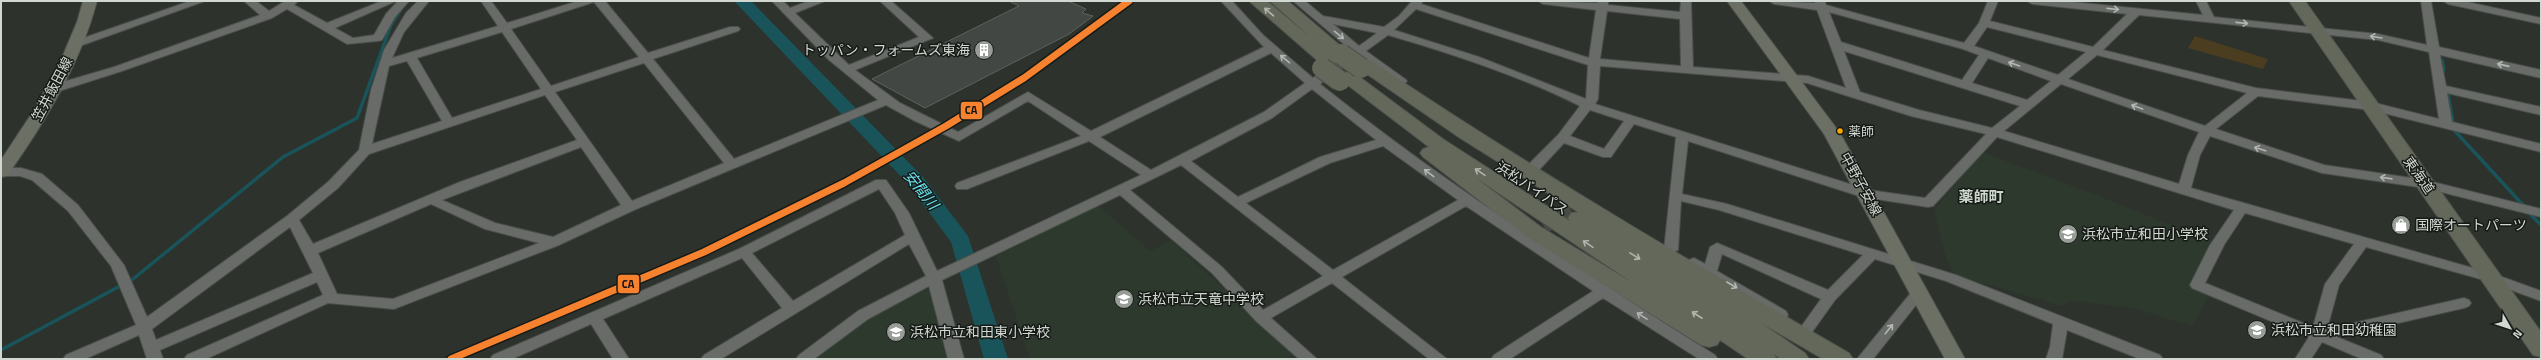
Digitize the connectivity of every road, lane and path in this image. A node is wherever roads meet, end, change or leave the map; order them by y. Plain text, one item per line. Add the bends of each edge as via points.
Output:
1 (90, 1) edge
2 (200, 1) edge
3 (249, 1) edge
4 (391, 1) edge
5 (404, 1) edge
6 (424, 1) edge
7 (486, 1) edge
8 (589, 1) edge
9 (599, 1) edge
10 (777, 1) edge
11 (820, 1) edge
12 (886, 1) edge
13 (1226, 1) edge
14 (1256, 1) edge
15 (1278, 1) edge
16 (1298, 1) edge
17 (1543, 1) edge
18 (1686, 1) edge
19 (1734, 1) edge
20 (1774, 1) edge
21 (1993, 1) edge
22 (2032, 1) edge
23 (2201, 1) edge
24 (2297, 1) edge
25 (2426, 1) edge
26 (2448, 1) edge
27 (290, 3) edge
28 (1416, 3) edge
29 (1820, 4) edge
30 (1603, 5) edge
31 (788, 12) junction
32 (2136, 12) junction
33 (268, 16) junction
34 (1685, 16) junction
35 (1320, 19) junction
36 (2210, 19) junction
37 (2541, 21) edge
38 (1984, 23) junction
39 (328, 27) junction
40 (504, 27) junction
41 (734, 30) dead end
42 (1386, 31) junction
43 (2316, 31) junction
44 (1316, 43) junction
45 (76, 44) junction
46 (1834, 44) junction
47 (1966, 47) junction
48 (1272, 48) junction
49 (2434, 49) junction
50 (2096, 51) junction
51 (1985, 54) junction
52 (410, 56) junction
53 (646, 58) junction
54 (1594, 62) junction
55 (385, 64) junction
56 (1343, 66) junction
57 (848, 68) junction
58 (1687, 70) junction
59 (2541, 74) edge
60 (1791, 79) junction
61 (2061, 80) junction
62 (1965, 85) junction
63 (53, 88) junction
64 (2441, 88) junction
65 (548, 90) junction
66 (2256, 92) junction
67 (1854, 93) junction
68 (887, 100) junction
69 (2030, 105) junction
70 (1589, 106) junction
71 (2371, 106) junction
72 (2541, 111) edge
73 (1631, 120) junction
74 (449, 123) junction
75 (2446, 124) junction
76 (2206, 131) junction
77 (1994, 133) junction
78 (1091, 136) junction
79 (1682, 136) junction
80 (1562, 138) junction
81 (1385, 140) junction
82 (584, 142) junction
83 (2541, 148) edge
84 (365, 151) junction
85 (1182, 160) junction
86 (732, 164) junction
87 (1534, 167) junction
88 (1, 172) edge
89 (1149, 174) junction
90 (2425, 184) junction
91 (962, 186) dead end
92 (1120, 188) junction
93 (2184, 190) junction
94 (1867, 194) junction
95 (1675, 196) junction
96 (430, 199) junction
97 (1466, 201) junction
98 (1236, 203) junction
99 (629, 207) junction
100 (2242, 208) junction
101 (1482, 212) junction
102 (2541, 213) edge
103 (292, 219) junction
104 (1539, 230) junction
105 (912, 236) junction
106 (554, 242) junction
107 (2363, 242) junction
108 (1671, 250) junction
109 (310, 252) junction
110 (744, 252) junction
111 (1872, 254) junction
112 (1571, 263) junction
113 (1904, 263) junction
114 (1710, 272) junction
115 (321, 275) junction
116 (935, 277) junction
117 (1332, 277) junction
118 (2489, 277) junction
119 (1603, 291) junction
120 (1919, 292) junction
121 (1830, 296) junction
122 (2541, 296) edge
123 (332, 298) junction
124 (2464, 303) dead end
125 (792, 309) junction
126 (1261, 317) junction
127 (594, 318) junction
128 (2061, 321) junction
129 (1747, 324) junction
130 (144, 327) junction
131 (1805, 331) junction
132 (2318, 336) junction
133 (2541, 349) edge
134 (153, 354) edge
135 (1704, 358) edge
136 (71, 359) edge
137 (192, 359) edge
138 (498, 359) edge
139 (622, 359) edge
140 (710, 359) edge
141 (804, 359) edge
142 (956, 359) edge
143 (1309, 359) edge
144 (1439, 359) edge
145 (1499, 359) edge
146 (1744, 359) edge
147 (1765, 359) edge
148 (1796, 359) edge
149 (1806, 359) edge
150 (1841, 359) edge
151 (1845, 359) edge
152 (1865, 359) edge
153 (1955, 359) edge
154 (2054, 359) edge
155 (2155, 359) edge
156 (2303, 359) edge
157 (2376, 359) edge

1 - 45 main road, 笠井飯田線
2 - 45 street
3 - 33 street
4 - 39 street
5 - 39 street via 390,16 378,38 351,42
6 - 55 street via 412,11 399,29
7 - 40 street
8 - 40 street
9 - 53 street
10 - 31 street
11 - 31 street
12 - 57 street via 927,38
13 - 48 street
44 -> 14 highway
15 - 44 highway
16 - 35 street
17 - 30 street
18 - 34 street
19 - 60 main road, 中野子安線
20 - 29 street
21 - 38 street
22 -> 32 street
23 - 36 street
24 - 43 highway, 東海道
25 - 49 street
26 - 37 street
27 - 33 street
27 - 39 street
28 - 42 street
28 - 54 street
29 - 46 street
29 - 47 street
30 - 34 street
30 - 54 street
31 - 57 street
32 - 36 street
32 - 50 street
33 - 63 street via 118,69
34 - 58 street
35 - 42 street
35 -> 56 street
36 -> 43 street
38 - 47 street
38 - 50 street
40 - 52 street
40 - 65 street
41 - 53 street
42 - 56 street
42 - 70 street via 1565,94
49 -> 43 street via 2378,37
43 - 71 highway, 東海道
44 - 56 highway
44 - 56 highway
45 - 63 main road, 笠井飯田線
46 - 62 street
46 - 67 street
47 - 51 street
56 -> 48 street
48 - 78 street
59 -> 49 street
49 - 64 street
50 - 61 street
50 - 66 street
61 -> 51 street
51 - 62 street
52 - 55 street
52 - 74 street
53 - 65 street
53 - 86 street
54 - 58 street
54 - 70 street via 1593,92
55 - 84 street via 376,94
56 - 81 street
56 - 85 street via 1268,115
56 - 87 street via 1402,82
56 - 104 highway
56 -> 129 highway, 浜松バイパス via 1615,243
147 -> 56 highway, 浜松バイパス via 1436,143
56 - 150 highway via 1467,134 1660,254
57 - 68 street
58 - 60 street
60 - 67 street via 1808,80
60 - 94 main road, 中野子安線 via 1832,133
61 - 69 street
76 -> 61 street
62 - 69 street
63 - 88 main road, 笠井飯田線 via 22,143
64 - 72 street
64 - 75 street
65 - 74 street
65 - 82 street
66 - 71 street
66 - 76 street
67 - 77 street via 1915,113
68 - 78 street via 913,116 959,137 1028,96
68 - 86 street
69 - 77 street
70 - 73 street
70 - 80 street
71 - 75 street
71 - 90 highway, 東海道
73 - 79 street
73 - 80 street via 1606,154
74 - 84 street
75 - 83 street
90 -> 76 street via 2322,169
76 - 93 street via 2194,155
77 - 93 street
77 - 94 street via 1928,203
78 - 89 street
78 - 91 street
79 - 94 street
79 - 95 street
80 - 87 street
97 -> 81 street
81 - 98 street via 1325,160
82 - 96 street
82 - 99 street
84 - 103 street via 332,185
85 - 89 street
85 - 98 street
86 - 99 street
87 - 108 street via 1587,203
88 - 130 street via 21,172 37,177 73,208 117,265
89 - 92 street
90 - 102 street
90 - 118 highway, 東海道
92 - 116 street
92 - 126 street via 1217,270
93 - 100 street
94 - 113 main road, 中野子安線
95 - 108 street
95 - 111 street via 1722,207
96 - 106 street via 490,226
96 - 109 street
97 - 101 street
97 - 117 street
98 - 117 street
99 - 106 street
100 - 107 street
100 - 132 street via 2197,284
101 - 104 street
101 - 112 street
103 - 109 street
103 - 130 street
104 - 112 highway
105 - 110 street via 902,213 881,183
105 - 116 street
105 - 125 street
106 - 123 street via 394,304
107 - 118 street
107 - 132 street via 2332,284
108 - 114 street
109 - 115 street
110 - 125 street
110 - 127 street
111 - 113 street
111 - 121 street
112 - 119 street
112 - 146 highway
113 - 120 main road, 中野子安線
113 - 128 street via 1951,278
114 - 121 street via 1717,246
114 -> 131 street
115 - 123 street
115 - 134 street
116 - 141 street via 863,315
116 - 142 street
117 - 126 street
117 - 144 street
118 - 122 street
118 - 133 highway, 東海道
135 -> 119 street
119 - 145 street
152 -> 120 street
120 - 153 main road, 中野子安線
121 - 131 street
123 - 137 street
124 - 132 street
125 - 140 street
126 - 143 street
127 - 138 street
127 - 139 street
128 - 154 street
128 - 155 street
129 - 148 highway, 浜松バイパス
129 - 149 highway
130 - 134 street
130 - 136 street
131 - 151 street
132 - 156 street
132 - 157 street

